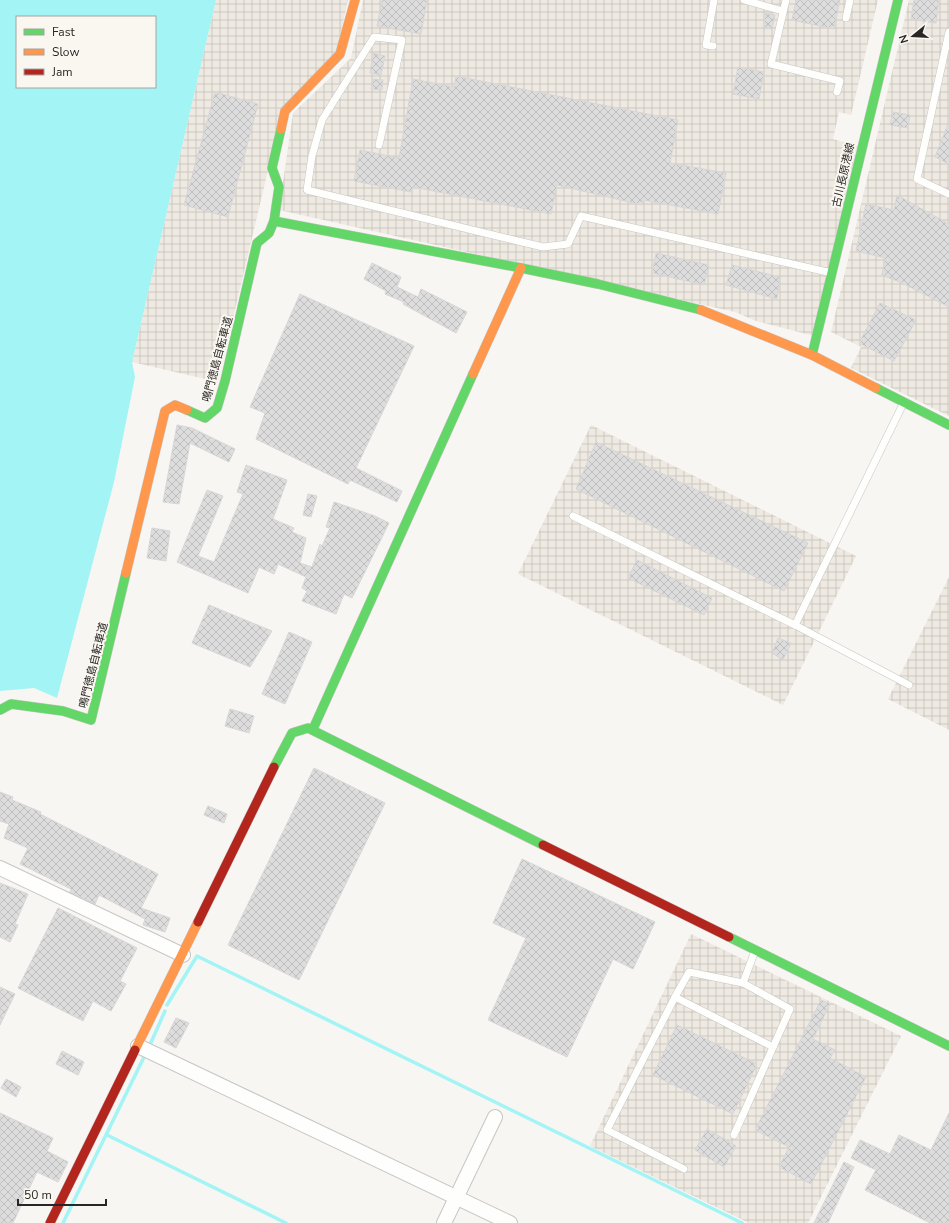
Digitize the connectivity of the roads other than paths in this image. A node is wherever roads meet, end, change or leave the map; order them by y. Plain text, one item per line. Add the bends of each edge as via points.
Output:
1 (355, 0) edge
2 (714, 0) edge
3 (744, 0) edge
4 (786, 0) edge
5 (850, 0) edge
6 (898, 0) edge
7 (784, 11) junction
8 (846, 18) dead end
9 (949, 32) edge
10 (713, 46) dead end
11 (946, 61) edge
12 (837, 92) dead end
13 (378, 144) dead end
14 (949, 194) edge
15 (274, 221) junction
16 (521, 268) junction
17 (832, 274) junction
18 (812, 355) junction
19 (904, 402) junction
20 (949, 425) edge
21 (573, 516) dead end
22 (795, 626) junction
23 (909, 685) dead end
24 (0, 710) edge
25 (312, 729) junction
26 (0, 868) edge
27 (756, 949) junction
28 (183, 955) junction
29 (743, 983) junction
30 (675, 997) junction
31 (774, 1046) junction
32 (949, 1046) edge
33 (141, 1047) junction
34 (495, 1116) dead end
35 (734, 1135) dead end
36 (684, 1169) dead end
37 (456, 1196) junction
38 (50, 1223) edge
39 (444, 1223) edge
40 (510, 1223) edge

1 - 15 street, 鳴門徳島自転車道 via 340,54 284,111 272,168 279,187
2 - 10 lane via 706,45
3 - 7 lane
4 - 7 lane
5 - 8 lane
6 - 17 street, 古川長原港線
7 - 12 lane via 771,64 840,81
9 - 11 lane
11 - 14 lane via 917,179
13 - 17 lane via 402,40 374,37 322,120 312,156 307,190 543,247 568,244 581,216
15 - 16 street
15 - 24 street, 鳴門徳島自転車道 via 269,233 257,243 217,408 205,418 175,405 165,411 91,720 63,712 11,704
16 - 18 street via 695,307
16 - 25 street
17 - 18 street, 古川長原港線
18 - 19 street
19 - 20 street
19 - 22 lane
21 - 22 lane
22 - 23 lane
25 - 27 street
25 - 28 street via 299,730 292,733 288,739
26 - 28 street
27 - 29 lane
27 - 32 street
28 - 33 street
29 - 30 lane via 689,972
29 - 31 lane via 790,1010
30 - 31 lane
30 - 36 lane via 607,1130
31 - 35 lane
33 - 37 street
33 - 38 street
34 - 37 street
37 - 39 street
37 - 40 street

